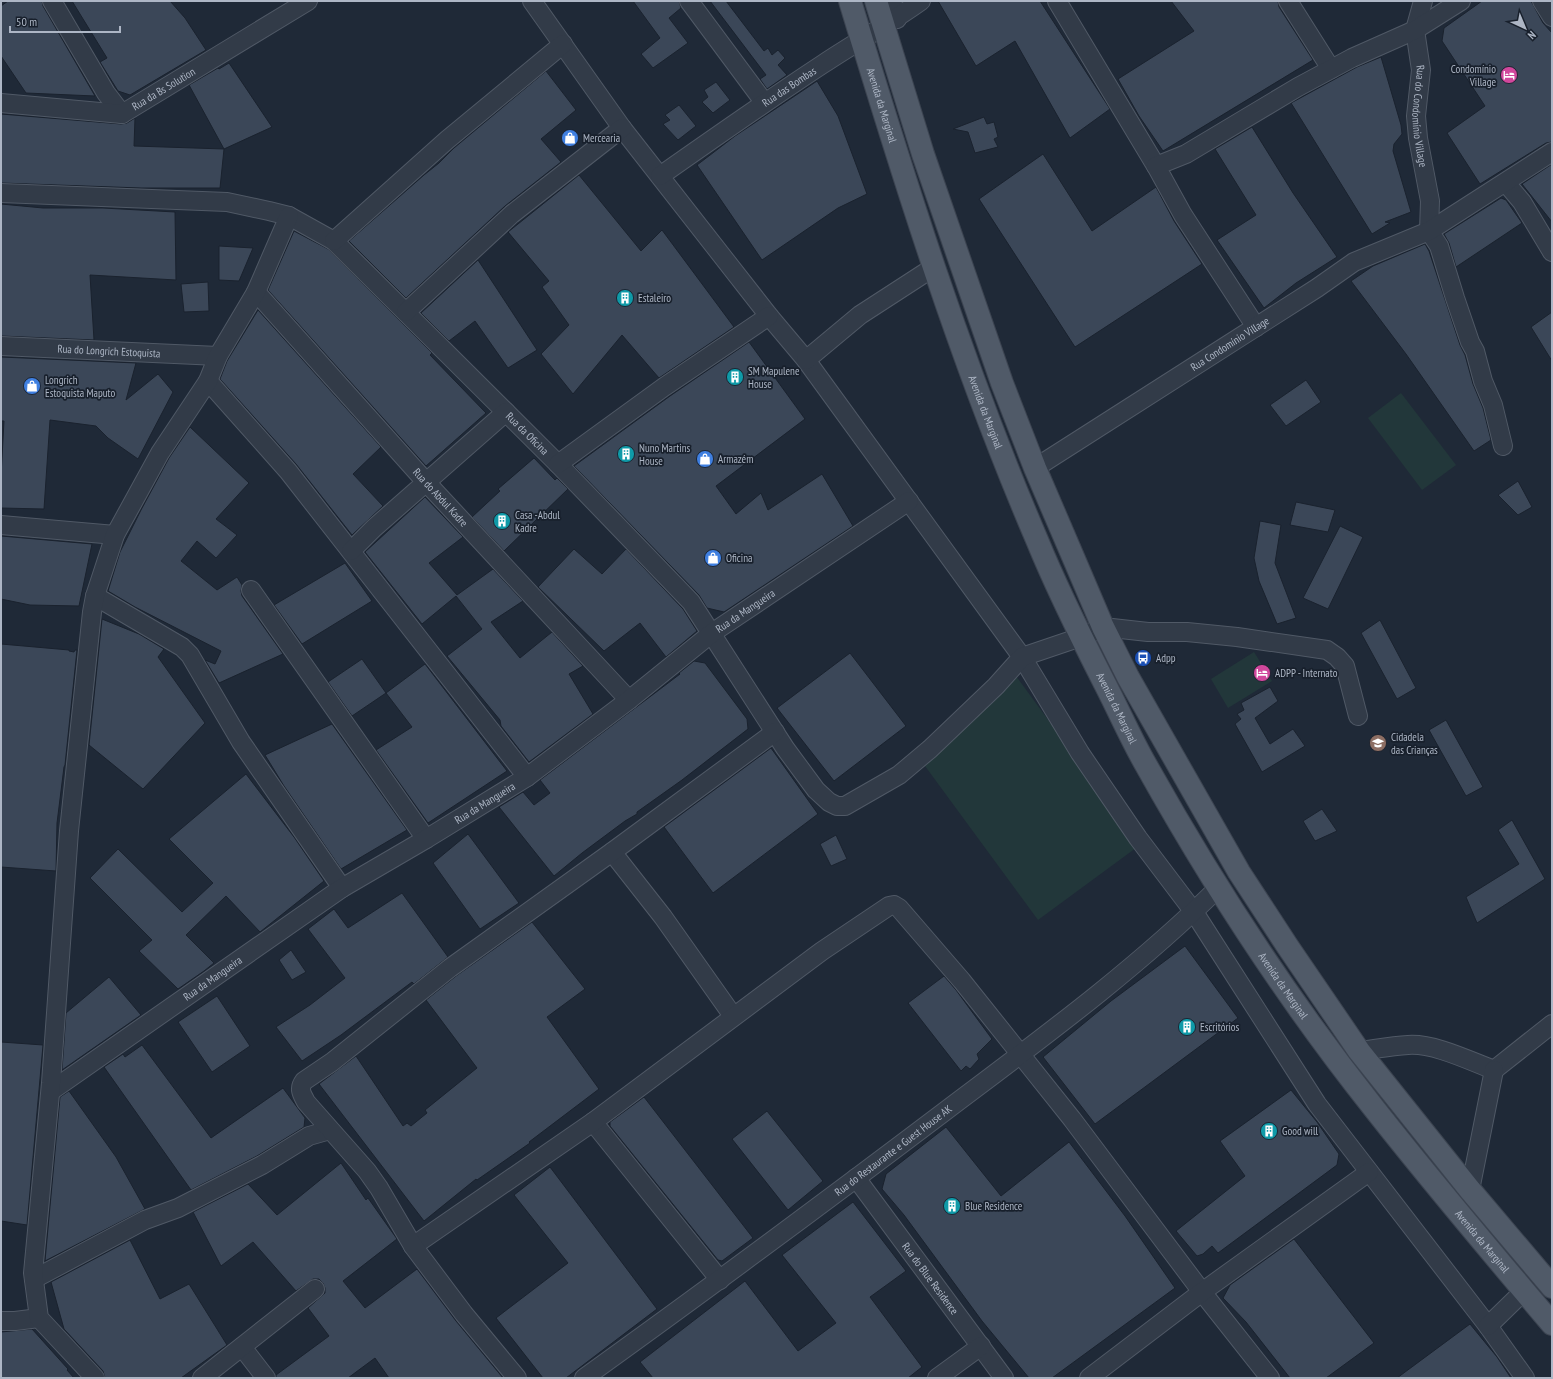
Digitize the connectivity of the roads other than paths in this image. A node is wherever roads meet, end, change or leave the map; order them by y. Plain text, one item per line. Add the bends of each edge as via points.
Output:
1 (52, 1) edge
2 (308, 1) edge
3 (532, 1) edge
4 (689, 1) edge
5 (850, 1) edge
6 (876, 1) edge
7 (892, 1) edge
8 (920, 1) edge
9 (1057, 1) edge
10 (1288, 1) edge
11 (1423, 1) edge
12 (1461, 1) edge
13 (1542, 1) edge
14 (1552, 17) edge
15 (890, 23) junction
16 (1415, 30) junction
17 (861, 38) junction
18 (563, 44) junction
19 (1331, 69) junction
20 (764, 102) junction
21 (1, 103) edge
22 (122, 114) junction
23 (622, 128) junction
24 (1552, 152) edge
25 (1156, 166) junction
26 (660, 176) junction
27 (1506, 183) junction
28 (1, 193) edge
29 (290, 216) junction
30 (1429, 231) junction
31 (334, 241) junction
32 (1552, 252) edge
33 (934, 267) junction
34 (256, 292) junction
35 (406, 312) junction
36 (769, 316) junction
37 (1256, 327) junction
38 (1, 346) edge
39 (218, 356) junction
40 (806, 360) junction
41 (208, 381) junction
42 (506, 412) junction
43 (1503, 446) dead end
44 (558, 464) junction
45 (1035, 468) junction
46 (426, 482) junction
47 (909, 501) junction
48 (1, 525) edge
49 (115, 535) junction
50 (351, 551) junction
51 (251, 590) dead end
52 (95, 596) junction
53 (1103, 627) junction
54 (712, 633) junction
55 (1081, 636) junction
56 (1022, 657) junction
57 (629, 700) junction
58 (1358, 716) dead end
59 (775, 732) junction
60 (527, 777) junction
61 (426, 839) junction
62 (612, 852) junction
63 (342, 888) junction
64 (1218, 888) junction
65 (1194, 912) junction
66 (733, 1016) junction
67 (1552, 1024) edge
68 (1359, 1051) junction
69 (1020, 1055) junction
70 (1494, 1070) junction
71 (51, 1091) junction
72 (593, 1122) junction
73 (330, 1130) junction
74 (1369, 1172) junction
75 (856, 1178) junction
76 (1470, 1190) junction
77 (413, 1246) junction
78 (34, 1279) junction
79 (720, 1280) junction
80 (1552, 1287) edge
81 (315, 1289) dead end
82 (1524, 1291) junction
83 (1202, 1292) junction
84 (39, 1318) junction
85 (1, 1321) edge
86 (1552, 1324) edge
87 (1488, 1326) junction
88 (981, 1346) junction
89 (242, 1347) junction
90 (95, 1378) edge
91 (202, 1378) edge
92 (266, 1378) edge
93 (517, 1378) edge
94 (584, 1378) edge
95 (938, 1378) edge
96 (1004, 1378) edge
97 (1090, 1378) edge
98 (1270, 1378) edge
99 (1525, 1378) edge

1 - 22 street via 106,93
2 - 22 street, Rua da Bs Solution
3 - 18 street
4 - 20 street
5 - 17 main road, Avenida da Marginal
6 - 15 main road, Avenida da Marginal
7 - 15 street
8 - 15 street, Rua das Bombas
9 - 25 street
10 - 19 street
11 - 16 street, Rua do Condomínio Village
12 - 16 street
13 - 14 street
15 - 17 street, Rua das Bombas
15 - 45 main road, Avenida da Marginal via 923,154 1002,383
16 - 19 street
16 - 30 street, Rua do Condomínio Village via 1421,70 1416,116 1430,201
17 - 20 street, Rua das Bombas
17 - 33 main road, Avenida da Marginal
18 - 23 street
18 - 31 street via 447,140
19 - 25 street via 1186,154
20 - 26 street, Rua das Bombas
21 - 22 street, Rua da Bs Solution
23 - 26 street
23 - 35 street via 512,214
24 - 27 street
25 - 37 street via 1183,215
26 - 36 street
27 - 30 street
27 - 32 street via 1522,202
28 - 29 street, Rua da Oficina via 227,202
29 - 31 street, Rua da Oficina
29 - 34 street
30 - 37 street, Rua Condomínio Village via 1354,262
30 - 43 street via 1439,246 1493,405
31 - 35 street, Rua da Oficina
33 - 40 street via 860,315
33 - 55 main road, Avenida da Marginal via 986,414 1038,542
34 - 39 street
34 - 46 street, Rua do Abdul Kadre
35 - 42 street, Rua da Oficina
36 - 40 street
36 - 44 street via 664,387
37 - 45 street, Rua Condomínio Village
38 - 39 street, Rua do Longrich Estoquista
39 - 41 street
40 - 47 street
41 - 49 street via 160,453
41 - 50 street via 288,472
42 - 44 street, Rua da Oficina
42 - 46 street
44 - 54 street, Rua da Oficina via 691,602
45 - 53 main road, Avenida da Marginal
46 - 50 street
46 - 57 street, Rua do Abdul Kadre
47 - 54 street, Rua da Mangueira
47 - 56 street
48 - 49 street
49 - 52 street
50 - 60 street
51 - 61 street
52 - 63 street via 182,646 190,655 241,742
52 - 71 street via 89,632 69,831
53 - 55 street
53 - 58 street via 1237,637 1327,650 1345,666
53 - 68 main road, Avenida da Marginal via 1128,677 1239,872
54 - 57 street, Rua da Mangueira
54 - 59 street, Rua da Oficina
55 - 56 street
55 - 64 main road, Avenida da Marginal via 1145,763
56 - 59 street, Rua da Oficina via 996,686 930,749 899,775 845,806 837,806 822,796
56 - 65 street via 1080,754 1138,838
57 - 60 street, Rua da Mangueira
59 - 62 street
60 - 61 street, Rua da Mangueira
61 - 63 street, Rua da Mangueira
62 - 66 street via 663,917
62 - 73 street via 450,968 332,1062 304,1081 300,1090 306,1102
63 - 71 street, Rua da Mangueira
64 - 65 street, Rua do Restaurante e Guest House AK
64 - 82 main road, Avenida da Marginal via 1266,962 1372,1107
65 - 69 street, Rua do Restaurante e Guest House AK via 1110,984
65 - 74 street via 1317,1104
66 - 69 street via 822,951 889,906 894,906 899,908 962,981
66 - 72 street
67 - 70 street
68 - 70 street via 1421,1046 1448,1052
68 - 76 main road, Avenida da Marginal
69 - 75 street, Rua do Restaurante e Guest House AK
69 - 83 street via 1090,1142
70 - 76 street
71 - 78 street
72 - 77 street
72 - 79 street
73 - 77 street via 380,1188
73 - 78 street via 309,1136 262,1166 178,1208 145,1220
74 - 83 street
74 - 87 street
75 - 79 street, Rua do Restaurante e Guest House AK
75 - 88 street, Rua do Blue Residence
76 - 80 main road, Avenida da Marginal
77 - 93 street via 464,1314
78 - 84 street
79 - 94 street, Rua do Restaurante e Guest House AK
81 - 89 street
82 - 86 main road, Avenida da Marginal
82 - 87 street
83 - 97 street
83 - 98 street
84 - 85 street
84 - 90 street
87 - 99 street
88 - 95 street
88 - 96 street, Rua do Blue Residence
89 - 91 street
89 - 92 street

